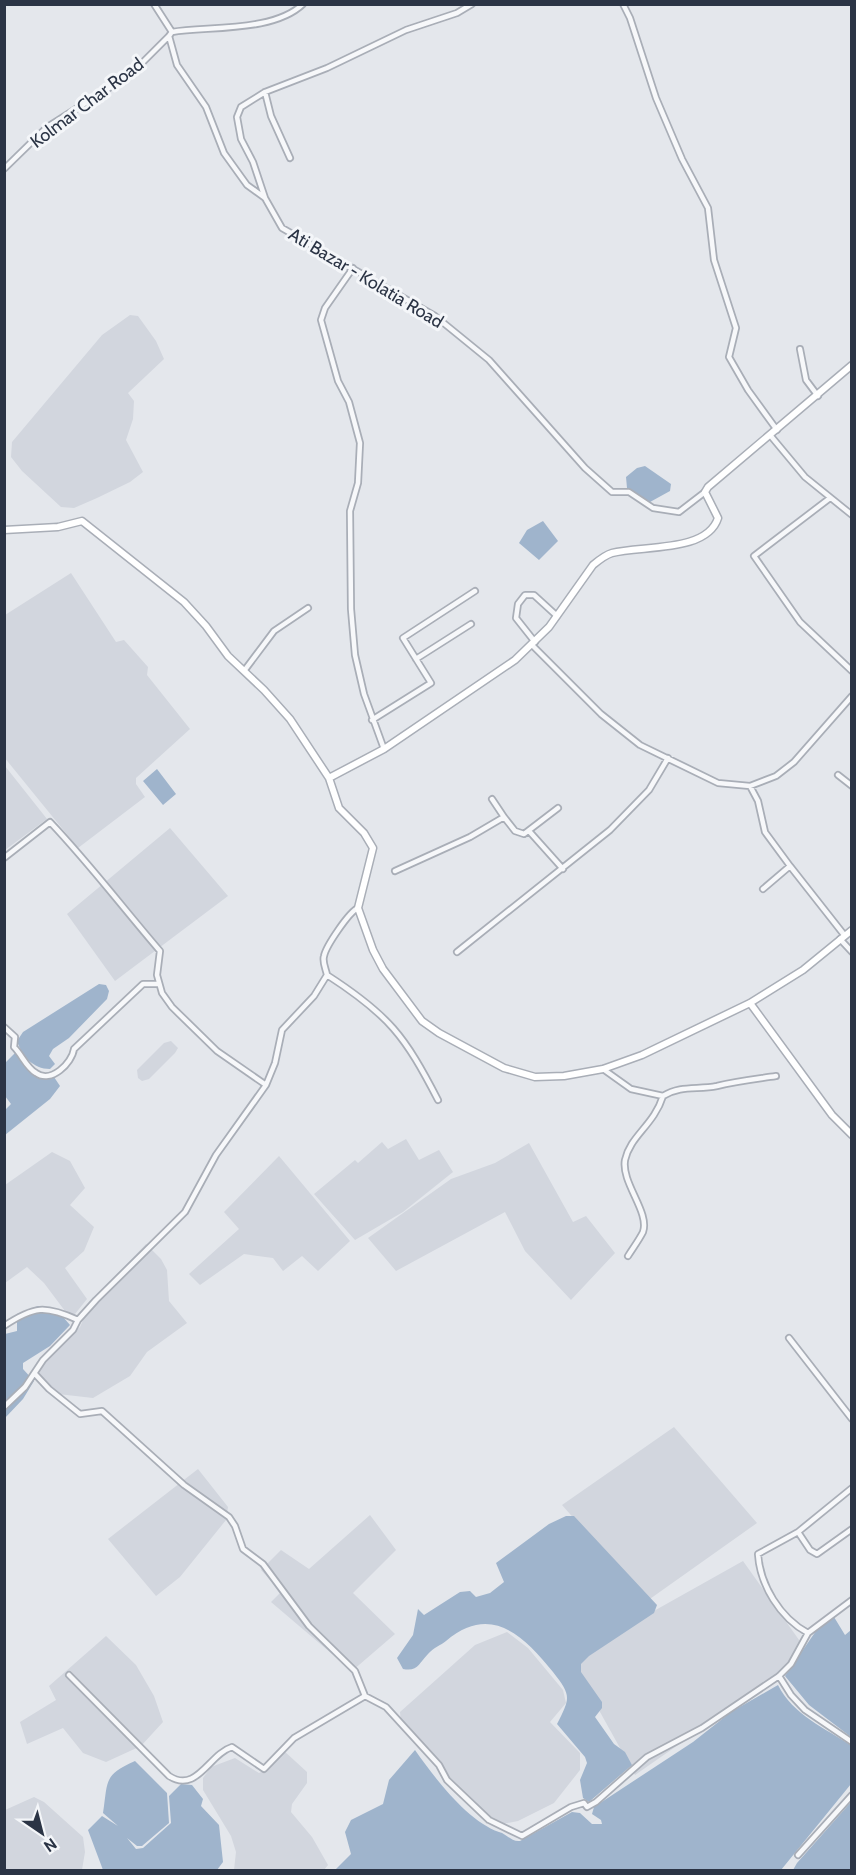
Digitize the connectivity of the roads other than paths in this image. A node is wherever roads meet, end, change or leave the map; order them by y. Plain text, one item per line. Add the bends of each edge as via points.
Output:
1 (154, 4) edge
2 (303, 4) edge
3 (472, 4) edge
4 (623, 4) edge
5 (170, 34) junction
6 (265, 92) junction
7 (290, 158) dead end
8 (4, 169) edge
9 (265, 198) junction
10 (353, 268) junction
11 (800, 349) dead end
12 (852, 365) edge
13 (818, 396) junction
14 (777, 430) junction
15 (770, 435) junction
16 (705, 492) junction
17 (830, 498) junction
18 (852, 515) edge
19 (4, 530) edge
20 (475, 591) dead end
21 (308, 608) dead end
22 (557, 616) junction
23 (471, 624) dead end
24 (534, 644) junction
25 (416, 659) junction
26 (244, 671) junction
27 (852, 672) edge
28 (852, 696) edge
29 (372, 720) junction
30 (381, 750) junction
31 (668, 758) junction
32 (838, 775) dead end
33 (329, 778) junction
34 (750, 786) junction
35 (852, 786) edge
36 (492, 799) dead end
37 (558, 808) dead end
38 (504, 817) junction
39 (529, 831) junction
40 (4, 858) edge
41 (790, 866) junction
42 (563, 869) junction
43 (395, 871) dead end
44 (763, 889) dead end
45 (358, 908) junction
46 (852, 930) edge
47 (842, 938) junction
48 (457, 952) dead end
49 (852, 952) edge
50 (327, 975) junction
51 (159, 984) junction
52 (750, 1003) junction
53 (4, 1027) edge
54 (603, 1069) junction
55 (776, 1076) dead end
56 (266, 1085) junction
57 (663, 1096) junction
58 (438, 1100) dead end
59 (852, 1135) edge
60 (628, 1256) dead end
61 (78, 1320) junction
62 (4, 1326) edge
63 (789, 1338) dead end
64 (35, 1374) junction
65 (4, 1407) edge
66 (852, 1419) edge
67 (852, 1488) edge
68 (852, 1529) edge
69 (798, 1532) junction
70 (852, 1600) edge
71 (808, 1633) junction
72 (69, 1676) dead end
73 (779, 1676) junction
74 (365, 1696) junction
75 (852, 1742) edge
76 (852, 1795) edge
77 (798, 1855) dead end

1 - 5 street, Ati Bazar - Kolatia Road
2 - 5 street via 275,20
3 - 6 street
4 - 14 street via 669,129 708,208 714,260 736,328 729,357
5 - 8 street, Kolmar Char Road via 131,74 46,128
5 - 9 street, Ati Bazar - Kolatia Road via 177,65 206,107 224,153 247,185
6 - 7 street
6 - 9 street via 241,107 237,117 241,139
9 - 10 street, Ati Bazar - Kolatia Road via 282,228
10 - 16 street, Ati Bazar - Kolatia Road via 435,316 489,360 585,468 612,492 629,492 653,508 679,512
10 - 29 street via 321,320 360,443 358,483 350,511 351,609 355,656
11 - 13 street via 806,380
12 - 13 main road
13 - 14 main road
14 - 15 main road
15 - 16 main road
15 - 17 street via 805,477
16 - 22 main road via 718,518 712,530 676,545 613,553 602,558 592,565
17 - 18 street
17 - 27 street via 754,556 800,622
19 - 26 main road via 82,521 183,602
20 - 25 street via 403,638
21 - 26 street via 274,631
22 - 24 main road
22 - 24 street via 534,595 525,595 518,604 516,618
23 - 25 street
24 - 30 main road via 496,674
24 - 31 street via 601,714 640,745
25 - 29 street via 431,683
26 - 33 main road via 290,719
28 - 34 street via 794,762 776,776
29 - 30 street
30 - 33 main road
31 - 34 street via 718,783
31 - 42 street via 649,789 610,830
32 - 35 street
33 - 45 main road via 339,808 373,848
34 - 41 street via 765,832
36 - 38 street
37 - 39 street
38 - 39 street via 520,834
38 - 43 street
39 - 42 street
40 - 51 street via 50,822 90,864 106,889 160,951
41 - 44 street
41 - 47 street
42 - 48 street
45 - 50 street via 350,913 325,953
45 - 54 main road via 383,969 429,1027 520,1074 552,1077
46 - 47 main road
47 - 49 street
47 - 52 main road via 803,970
50 - 56 street via 314,996 282,1030
50 - 58 street via 388,1020 415,1055
51 - 53 street via 143,984 74,1049 73,1059 46,1076 36,1074 14,1047 15,1037
51 - 56 street via 172,1007 217,1051
52 - 54 main road
52 - 59 main road via 831,1115
54 - 57 street via 631,1089
55 - 57 street via 685,1087
56 - 61 street via 216,1155 184,1212
57 - 60 street via 654,1118 630,1145 625,1163 644,1220 643,1231
61 - 62 street via 38,1308 23,1312
61 - 64 street
63 - 66 street
64 - 65 street
64 - 74 street via 80,1414 102,1411 184,1485 229,1517 243,1549 263,1564 309,1626 355,1671
67 - 69 street
68 - 69 street via 817,1554
69 - 71 street via 758,1554 758,1565 784,1616
70 - 71 street
71 - 73 street via 791,1664
72 - 74 street via 170,1776 184,1781 193,1779 232,1747 264,1769 294,1738
73 - 74 street via 702,1728 647,1757 596,1802 587,1807 584,1803 571,1807 522,1836 489,1820 447,1780 439,1765 386,1707
73 - 75 street via 798,1704
76 - 77 street

